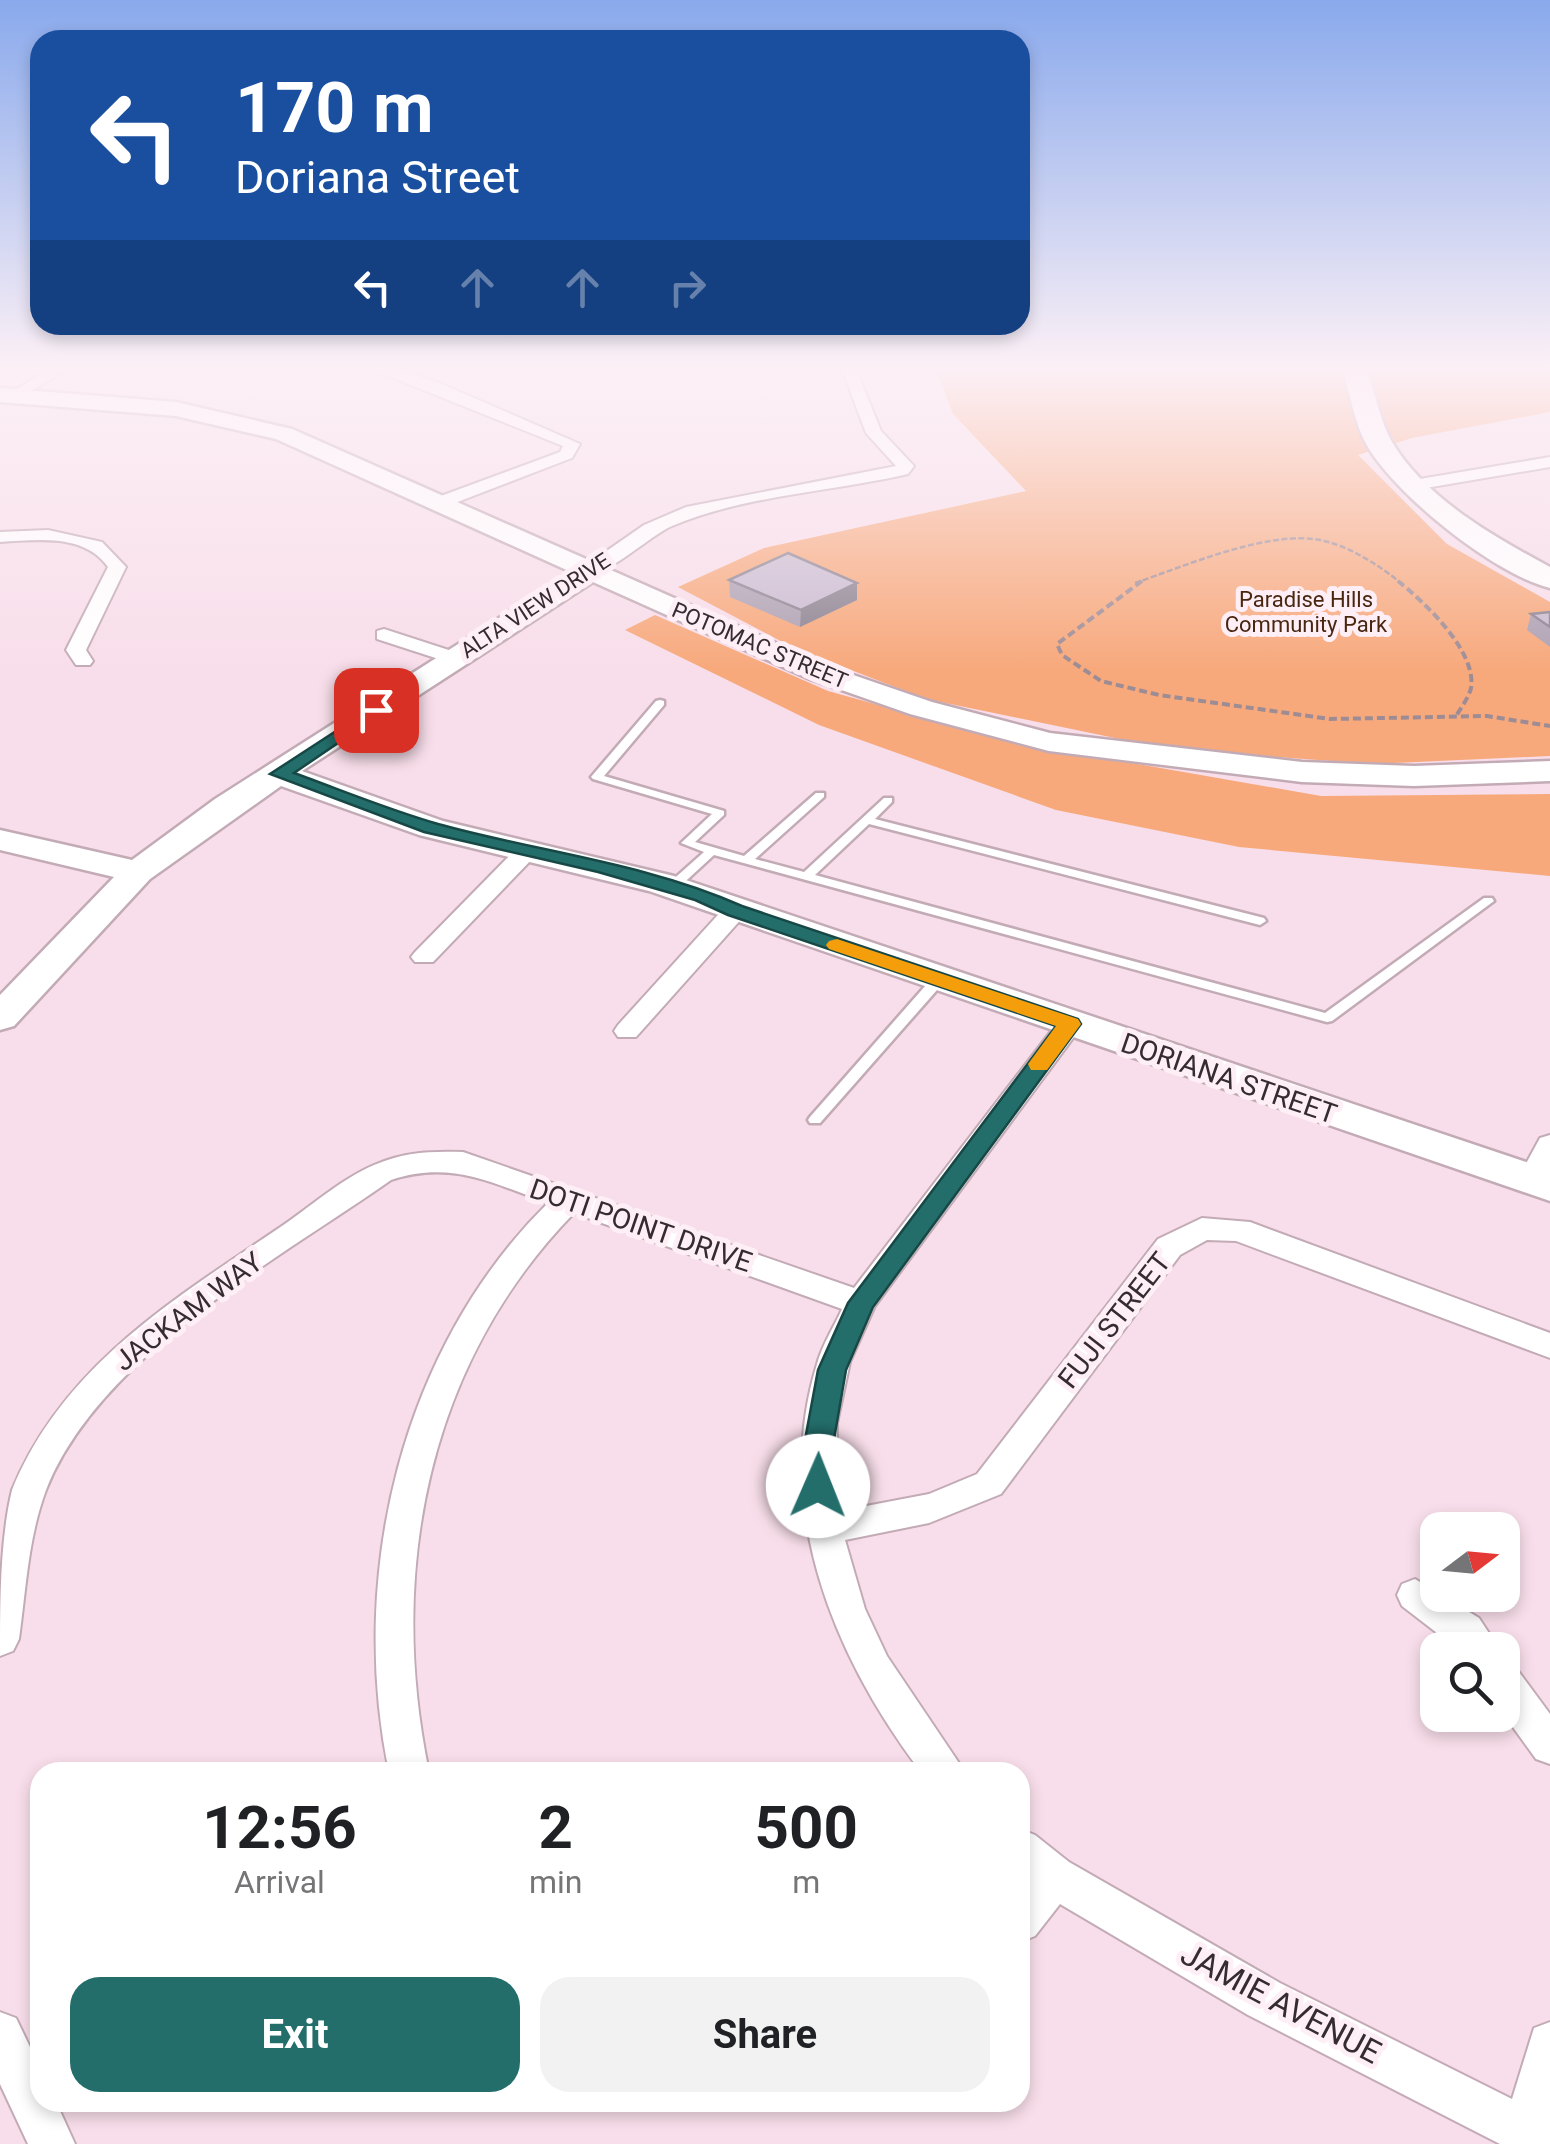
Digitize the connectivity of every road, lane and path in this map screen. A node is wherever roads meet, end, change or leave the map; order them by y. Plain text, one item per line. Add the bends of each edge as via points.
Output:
1 (362, 469) edge
2 (529, 469) edge
3 (899, 469) edge
4 (1402, 469) edge
5 (1508, 469) edge
6 (1414, 485) junction
7 (436, 504) junction
8 (0, 537) edge
9 (592, 570) junction
10 (1550, 580) edge
11 (384, 635) dead end
12 (454, 658) junction
13 (83, 661) dead end
14 (660, 703) dead end
15 (1456, 716) junction
16 (1550, 726) edge
17 (1550, 771) edge
18 (280, 774) junction
19 (820, 795) dead end
20 (888, 800) dead end
21 (867, 820) junction
22 (0, 840) edge
23 (528, 850) junction
24 (712, 851) junction
25 (747, 860) junction
26 (138, 872) junction
27 (806, 877) junction
28 (672, 887) junction
29 (1488, 901) dead end
30 (735, 910) junction
31 (1260, 921) dead end
32 (424, 956) dead end
33 (938, 979) junction
34 (0, 1018) edge
35 (1070, 1024) junction
36 (626, 1030) dead end
37 (814, 1120) dead end
38 (1550, 1146) edge
39 (418, 1161) joint
40 (1541, 1183) edge
41 (568, 1200) junction
42 (861, 1303) junction
43 (1550, 1346) edge
44 (824, 1529) junction
45 (1415, 1595) dead end
46 (1468, 1632) edge
47 (0, 1640) edge
48 (1520, 1705) edge
49 (1550, 1746) edge
50 (406, 1762) edge
51 (937, 1762) edge
52 (1030, 1857) edge
53 (1054, 1877) junction
54 (1030, 1908) edge
55 (0, 2034) edge
56 (1550, 2044) edge
57 (30, 2097) edge
58 (37, 2112) edge
59 (1533, 2139) edge
60 (52, 2144) edge

1 - 7 street, POTOMAC STREET
2 - 7 street
3 - 9 street, ALTA VIEW DRIVE via 692,511 650,529
4 - 6 main road
5 - 6 street
6 - 10 main road via 1484,540
7 - 9 street, POTOMAC STREET
8 - 13 street via 72,538 115,561 76,650
9 - 12 street, ALTA VIEW DRIVE
9 - 17 street, POTOMAC STREET via 820,673 1049,742 1302,772
11 - 12 street
12 - 18 street, ALTA VIEW DRIVE
14 - 24 lane via 597,777 720,813 687,843
15 - 15 path via 1330,719 1160,696 1100,681 1062,656 1056,644 1135,583 1277,539 1322,540 1381,567 1444,623 1469,667 1470,690
15 - 16 path
18 - 23 street, DORIANA STREET via 431,828
18 - 26 street, ALTA VIEW DRIVE
19 - 25 lane
20 - 21 lane
21 - 27 lane
21 - 31 lane
22 - 26 street
23 - 28 street, DORIANA STREET
23 - 32 street
24 - 25 lane
24 - 28 lane
25 - 27 lane
26 - 34 street, ALTA VIEW DRIVE
27 - 29 lane via 1328,1018
28 - 30 street, DORIANA STREET
30 - 33 street, DORIANA STREET
30 - 36 street
33 - 35 street, DORIANA STREET
33 - 37 lane
35 - 40 street, DORIANA STREET
35 - 42 street
38 - 40 street
39 - 41 street, DOTI POINT DRIVE via 463,1162
39 - 47 street, JACKAM WAY via 381,1172 167,1320 86,1396 29,1490
41 - 42 street, DOTI POINT DRIVE
41 - 50 street via 486,1298 441,1386 419,1450 395,1586 397,1699
42 - 44 street via 824,1406 818,1486
43 - 44 street, FUJI STREET via 1240,1230 1202,1230 1169,1247 988,1484 915,1514
44 - 51 street via 848,1616 869,1661
45 - 46 street
48 - 49 street
52 - 53 street, JAMIE AVENUE
53 - 54 street
53 - 59 street, JAMIE AVENUE via 1264,1999
55 - 57 street
56 - 59 street
58 - 60 street

